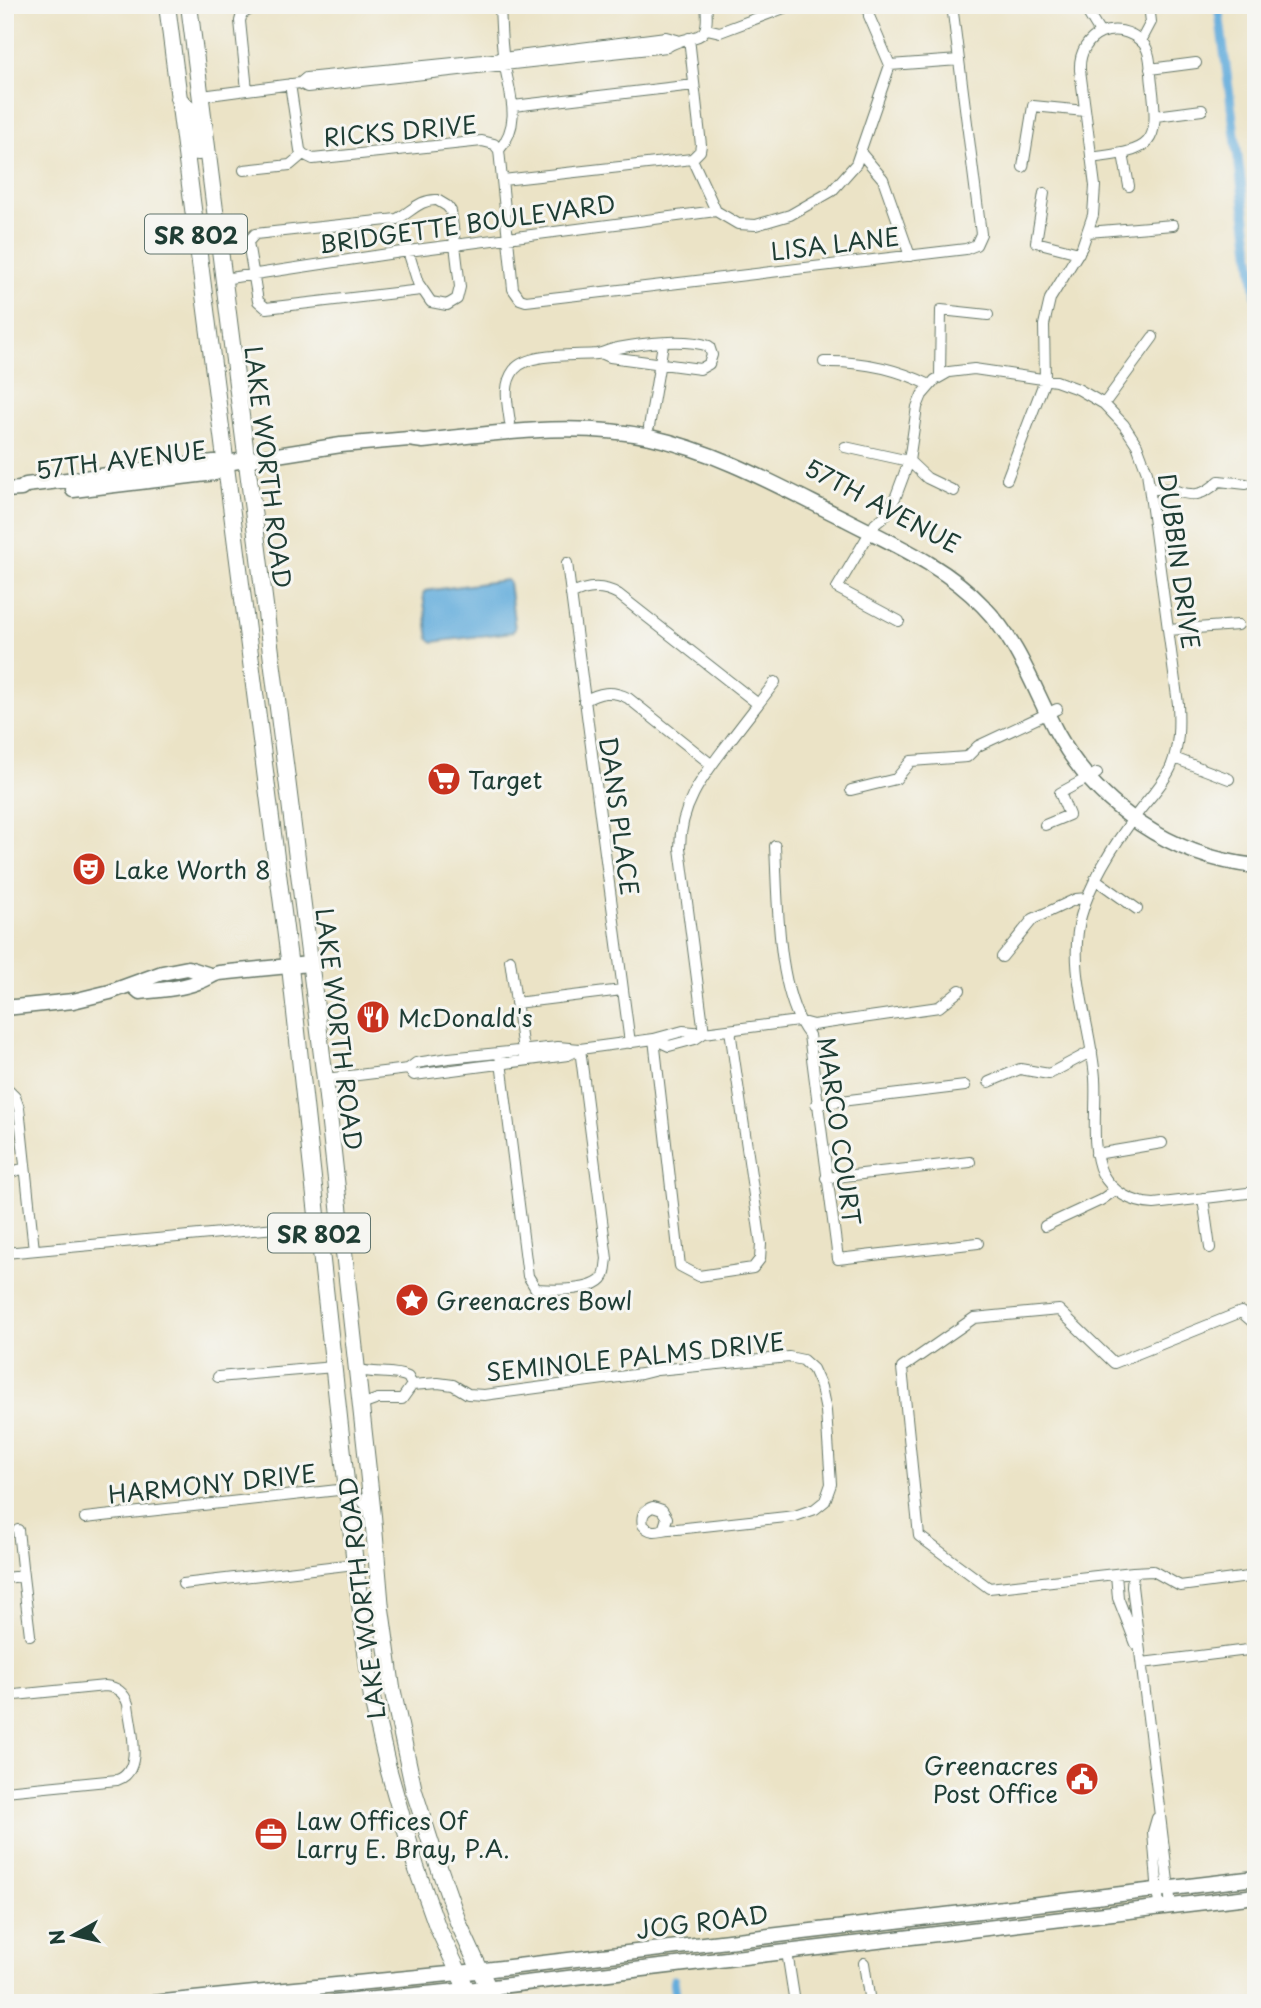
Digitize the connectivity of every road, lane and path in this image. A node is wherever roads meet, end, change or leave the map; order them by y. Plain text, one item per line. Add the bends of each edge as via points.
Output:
1 (167, 5) edge
2 (189, 5) edge
3 (274, 5) edge
4 (500, 5) edge
5 (706, 5) edge
6 (792, 5) edge
7 (868, 5) edge
8 (952, 5) edge
9 (1083, 5) edge
10 (1149, 5) edge
11 (707, 29) junction
12 (1100, 33) junction
13 (689, 38) junction
14 (1141, 41) junction
15 (959, 60) junction
16 (504, 62) junction
17 (1196, 63) dead end
18 (890, 65) junction
19 (1150, 69) junction
20 (295, 84) junction
21 (694, 85) junction
22 (247, 90) junction
23 (202, 96) junction
24 (178, 98) junction
25 (513, 106) junction
26 (1202, 110) dead end
27 (1086, 111) junction
28 (1156, 116) junction
29 (499, 150) junction
30 (860, 152) junction
31 (303, 154) junction
32 (1123, 154) junction
33 (1091, 158) junction
34 (692, 159) junction
35 (1023, 167) dead end
36 (244, 170) dead end
37 (503, 180) junction
38 (1129, 186) dead end
39 (1044, 192) dead end
40 (716, 211) junction
41 (216, 221) junction
42 (1173, 225) dead end
43 (1088, 232) junction
44 (509, 238) junction
45 (455, 245) junction
46 (408, 251) junction
47 (1079, 253) junction
48 (910, 256) junction
49 (252, 275) junction
50 (223, 279) junction
51 (421, 290) junction
52 (988, 315) dead end
53 (1153, 337) dead end
54 (663, 344) junction
55 (601, 353) junction
56 (824, 362) dead end
57 (660, 363) junction
58 (940, 376) junction
59 (1045, 380) junction
60 (930, 385) junction
61 (1104, 404) junction
62 (510, 422) junction
63 (649, 427) junction
64 (409, 439) junction
65 (845, 447) dead end
66 (246, 459) junction
67 (909, 461) junction
68 (226, 463) junction
69 (1007, 479) dead end
70 (1246, 484) dead end
71 (1150, 490) junction
72 (5, 491) edge
73 (954, 491) dead end
74 (872, 528) junction
75 (566, 563) dead end
76 (570, 595) junction
77 (246, 620) junction
78 (898, 621) dead end
79 (1238, 625) dead end
80 (1168, 630) junction
81 (775, 682) dead end
82 (584, 701) junction
83 (758, 704) junction
84 (1052, 711) junction
85 (277, 714) junction
86 (258, 715) junction
87 (1174, 758) junction
88 (712, 765) junction
89 (1093, 775) junction
90 (1229, 779) dead end
91 (851, 790) dead end
92 (1135, 816) junction
93 (1045, 825) dead end
94 (291, 826) junction
95 (775, 846) dead end
96 (1256, 857) edge
97 (1256, 866) edge
98 (1095, 879) junction
99 (1087, 898) junction
100 (1137, 909) dead end
101 (1002, 957) dead end
102 (510, 960) dead end
103 (309, 964) junction
104 (290, 967) junction
105 (622, 990) junction
106 (960, 990) dead end
107 (516, 1003) junction
108 (5, 1008) edge
109 (798, 1021) junction
110 (730, 1030) junction
111 (704, 1033) junction
112 (654, 1040) junction
113 (630, 1043) junction
114 (580, 1049) junction
115 (1092, 1051) junction
116 (524, 1056) junction
117 (501, 1059) junction
118 (325, 1079) junction
119 (989, 1082) dead end
120 (965, 1086) dead end
121 (5, 1087) edge
122 (816, 1104) junction
123 (1163, 1143) dead end
124 (1096, 1154) junction
125 (970, 1162) dead end
126 (25, 1168) junction
127 (5, 1174) edge
128 (826, 1178) junction
129 (1115, 1190) junction
130 (1256, 1192) edge
131 (1203, 1198) junction
132 (318, 1224) junction
133 (1045, 1226) dead end
134 (978, 1243) dead end
135 (1209, 1248) dead end
136 (34, 1250) junction
137 (5, 1253) edge
138 (346, 1264) junction
139 (1256, 1325) edge
140 (334, 1367) junction
141 (358, 1369) junction
142 (218, 1377) dead end
143 (412, 1385) junction
144 (361, 1405) junction
145 (369, 1480) junction
146 (347, 1489) junction
147 (373, 1516) junction
148 (85, 1518) dead end
149 (664, 1527) dead end
150 (18, 1530) dead end
151 (355, 1564) junction
152 (1133, 1572) junction
153 (1116, 1574) junction
154 (23, 1576) junction
155 (1256, 1576) edge
156 (5, 1578) edge
157 (183, 1584) dead end
158 (30, 1635) dead end
159 (1256, 1649) edge
160 (1142, 1658) junction
161 (5, 1696) edge
162 (397, 1715) junction
163 (5, 1791) edge
164 (1256, 1878) edge
165 (1162, 1889) junction
166 (1256, 1896) edge
167 (1165, 1907) junction
168 (921, 1918) junction
169 (924, 1936) junction
170 (787, 1952) junction
171 (864, 1963) dead end
172 (480, 1971) junction
173 (459, 1973) junction
174 (488, 1987) junction
175 (470, 1996) edge
176 (153, 2003) edge
177 (333, 2003) edge
178 (495, 2003) edge
179 (795, 2003) edge
180 (870, 2003) edge

1 - 23 main road via 177,27 184,82
1 - 24 main road, LAKE WORTH ROAD / SR 802
2 - 23 main road, LAKE WORTH ROAD / SR 802
3 - 22 street via 252,8 240,20
4 - 16 street
5 - 11 street
6 - 11 street via 720,32
7 - 18 street
8 - 15 street, LISA LANE
9 - 12 street
10 - 14 street via 1151,22
11 - 13 street
12 - 14 street via 1118,31
12 - 27 street via 1081,55
13 - 16 street via 667,47
13 - 21 street
14 - 19 street via 1148,49
15 - 18 street
15 - 48 street, LISA LANE via 981,234 976,245 966,249
16 - 20 street via 307,87
16 - 25 street
17 - 19 street
18 - 30 street
19 - 28 street
20 - 22 street
20 - 31 street, RICKS DRIVE via 298,144
21 - 25 street
21 - 34 street via 701,145
22 - 23 street
23 - 41 main road, LAKE WORTH ROAD / SR 802
24 - 41 main road via 192,113 203,195
24 - 68 main road, LAKE WORTH ROAD / SR 802
25 - 29 street via 512,127
26 - 28 street
27 - 33 street
27 - 35 street via 1033,106
28 - 32 street via 1145,144
29 - 31 street, RICKS DRIVE via 482,141 313,159
29 - 37 street, LISA LANE
30 - 40 street via 856,164 832,191 790,215 750,226 727,220
30 - 48 street via 883,179
31 - 36 street, RICKS DRIVE via 290,165
32 - 33 street
32 - 38 street
33 - 43 street via 1095,201
34 - 37 street
34 - 40 street
37 - 44 street, LISA LANE
39 - 47 street via 1036,242
40 - 44 street, BRIDGETTE BOULEVARD
41 - 50 main road, LAKE WORTH ROAD / SR 802
42 - 43 street
43 - 47 street
44 - 45 street, BRIDGETTE BOULEVARD
44 - 48 street, LISA LANE via 513,289 526,301
45 - 46 street, BRIDGETTE BOULEVARD
45 - 49 street via 451,211 443,202 425,200 397,219 256,234 248,242
45 - 51 street via 457,299 447,305 436,304
46 - 49 street, BRIDGETTE BOULEVARD
46 - 51 street
47 - 59 street via 1046,312
49 - 50 street, BRIDGETTE BOULEVARD
49 - 51 street via 258,301 266,308
50 - 66 main road, LAKE WORTH ROAD / SR 802
52 - 58 street via 941,310
53 - 61 street
54 - 55 street
54 - 57 street
54 - 57 street via 697,342 709,345 712,355 709,364 700,369
55 - 57 street
55 - 62 street via 541,358 514,369 506,386
56 - 60 street via 851,361 902,372
57 - 63 street
58 - 59 street, DUBBIN DRIVE via 968,369
58 - 60 street
59 - 61 street, DUBBIN DRIVE via 1078,389
59 - 69 street
60 - 67 street via 918,407
61 - 71 street, DUBBIN DRIVE via 1134,440
62 - 63 street, 57TH AVENUE via 595,421
62 - 64 street, 57TH AVENUE via 421,432
63 - 74 street, 57TH AVENUE via 748,460
64 - 66 street, 57TH AVENUE
64 - 74 street, 57TH AVENUE via 559,429 649,437 744,469
65 - 67 street
66 - 68 street, 57TH AVENUE
66 - 85 main road, LAKE WORTH ROAD / SR 802
67 - 73 street via 928,478
67 - 74 street via 885,516
68 - 72 street, 57TH AVENUE via 214,473 26,494 21,489
68 - 77 main road, LAKE WORTH ROAD / SR 802
70 - 71 street via 1219,481 1208,492 1193,495
71 - 80 street, DUBBIN DRIVE
74 - 78 street via 837,588
74 - 84 street, 57TH AVENUE via 951,566 990,599 1027,648
75 - 76 street, DANS PLACE
76 - 82 street, DANS PLACE
76 - 83 street via 596,587 618,594
77 - 85 main road via 255,636 262,696
77 - 86 main road, LAKE WORTH ROAD / SR 802
79 - 80 street
80 - 87 street, DUBBIN DRIVE via 1179,724
81 - 83 street
82 - 88 street via 603,693 628,698
82 - 105 street, DANS PLACE
83 - 88 street
84 - 89 street, 57TH AVENUE
84 - 91 street via 978,746 967,757 911,761 896,779
85 - 94 main road, LAKE WORTH ROAD / SR 802
86 - 94 main road via 270,731 282,804
86 - 104 main road, LAKE WORTH ROAD / SR 802
87 - 90 street
87 - 92 street, DUBBIN DRIVE via 1164,780
88 - 111 street via 692,793 680,842
89 - 92 street, 57TH AVENUE
89 - 93 street via 1060,793 1069,815
92 - 96 street, 57TH AVENUE via 1203,846
92 - 97 street, 57TH AVENUE via 1165,839 1200,855
92 - 98 street, DUBBIN DRIVE
94 - 103 main road, LAKE WORTH ROAD / SR 802
95 - 109 street, MARCO COURT via 782,956
98 - 99 street, DUBBIN DRIVE
98 - 100 street
99 - 101 street via 1033,919
99 - 115 street, DUBBIN DRIVE via 1076,957
102 - 107 street
103 - 104 street
103 - 118 main road, LAKE WORTH ROAD / SR 802
104 - 108 street via 210,975 188,968 73,1001
104 - 132 main road, LAKE WORTH ROAD / SR 802
105 - 107 street
105 - 113 street, DANS PLACE
106 - 109 street via 939,1007 813,1025
107 - 116 street
109 - 110 street
109 - 122 street, MARCO COURT via 809,1035
110 - 111 street
110 - 112 street via 760,1259 753,1268 699,1276 680,1266
111 - 112 street via 669,1046
112 - 113 street
113 - 114 street
114 - 116 street via 558,1047
114 - 117 street via 607,1259 603,1277 593,1286 536,1289 528,1276
115 - 119 street via 1049,1074 1020,1069
115 - 124 street, DUBBIN DRIVE
116 - 117 street
117 - 118 street via 416,1063 408,1069
118 - 138 main road, LAKE WORTH ROAD / SR 802
120 - 122 street
121 - 126 street via 19,1108
122 - 128 street, MARCO COURT
123 - 124 street
124 - 129 street via 1101,1172
125 - 128 street
126 - 127 street
126 - 136 street
128 - 134 street, MARCO COURT via 838,1259
129 - 131 street via 1147,1204
129 - 133 street
130 - 131 street
131 - 135 street
132 - 136 street
132 - 138 street via 335,1241
132 - 140 main road, LAKE WORTH ROAD / SR 802
136 - 137 street
138 - 141 main road, LAKE WORTH ROAD / SR 802
139 - 153 street via 1241,1312 1114,1363 1059,1310 974,1318 902,1368 919,1536 989,1588
140 - 142 street
140 - 145 main road via 346,1388 355,1472
140 - 146 main road, LAKE WORTH ROAD / SR 802
141 - 143 street, SEMINOLE PALMS DRIVE via 372,1374 399,1373
141 - 144 main road, LAKE WORTH ROAD / SR 802
143 - 144 street, SEMINOLE PALMS DRIVE via 402,1399
143 - 149 street, SEMINOLE PALMS DRIVE via 453,1385 468,1394 484,1395 789,1357 813,1368 825,1411 831,1484 825,1501 795,1516
144 - 145 main road, LAKE WORTH ROAD / SR 802
145 - 147 main road, LAKE WORTH ROAD / SR 802
146 - 147 street, HARMONY DRIVE
146 - 148 street, HARMONY DRIVE
146 - 151 main road, LAKE WORTH ROAD / SR 802
147 - 162 main road, LAKE WORTH ROAD / SR 802
150 - 154 street
151 - 157 street
151 - 162 main road via 369,1604 381,1697
151 - 173 main road, LAKE WORTH ROAD / SR 802 via 372,1699 388,1768 416,1867
152 - 153 street
152 - 155 street via 1153,1571 1180,1586
152 - 160 street
153 - 160 street via 1118,1598
154 - 156 street
154 - 158 street
159 - 160 street
160 - 165 street via 1159,1810
161 - 163 street via 112,1686 128,1704 134,1758 128,1775 117,1780
162 - 172 main road, LAKE WORTH ROAD / SR 802 via 435,1856
164 - 165 street, JOG ROAD
165 - 167 street
165 - 168 street, JOG ROAD
166 - 167 street, JOG ROAD
167 - 169 street, JOG ROAD
168 - 169 street
168 - 172 street, JOG ROAD
169 - 170 street, JOG ROAD
170 - 174 street, JOG ROAD
170 - 179 street
171 - 180 street
172 - 173 street, JOG ROAD
172 - 174 main road, LAKE WORTH ROAD / SR 802
173 - 175 main road, LAKE WORTH ROAD / SR 802
173 - 176 street, JOG ROAD
174 - 175 street, JOG ROAD
174 - 178 main road, LAKE WORTH ROAD / SR 802
175 - 177 street, JOG ROAD

